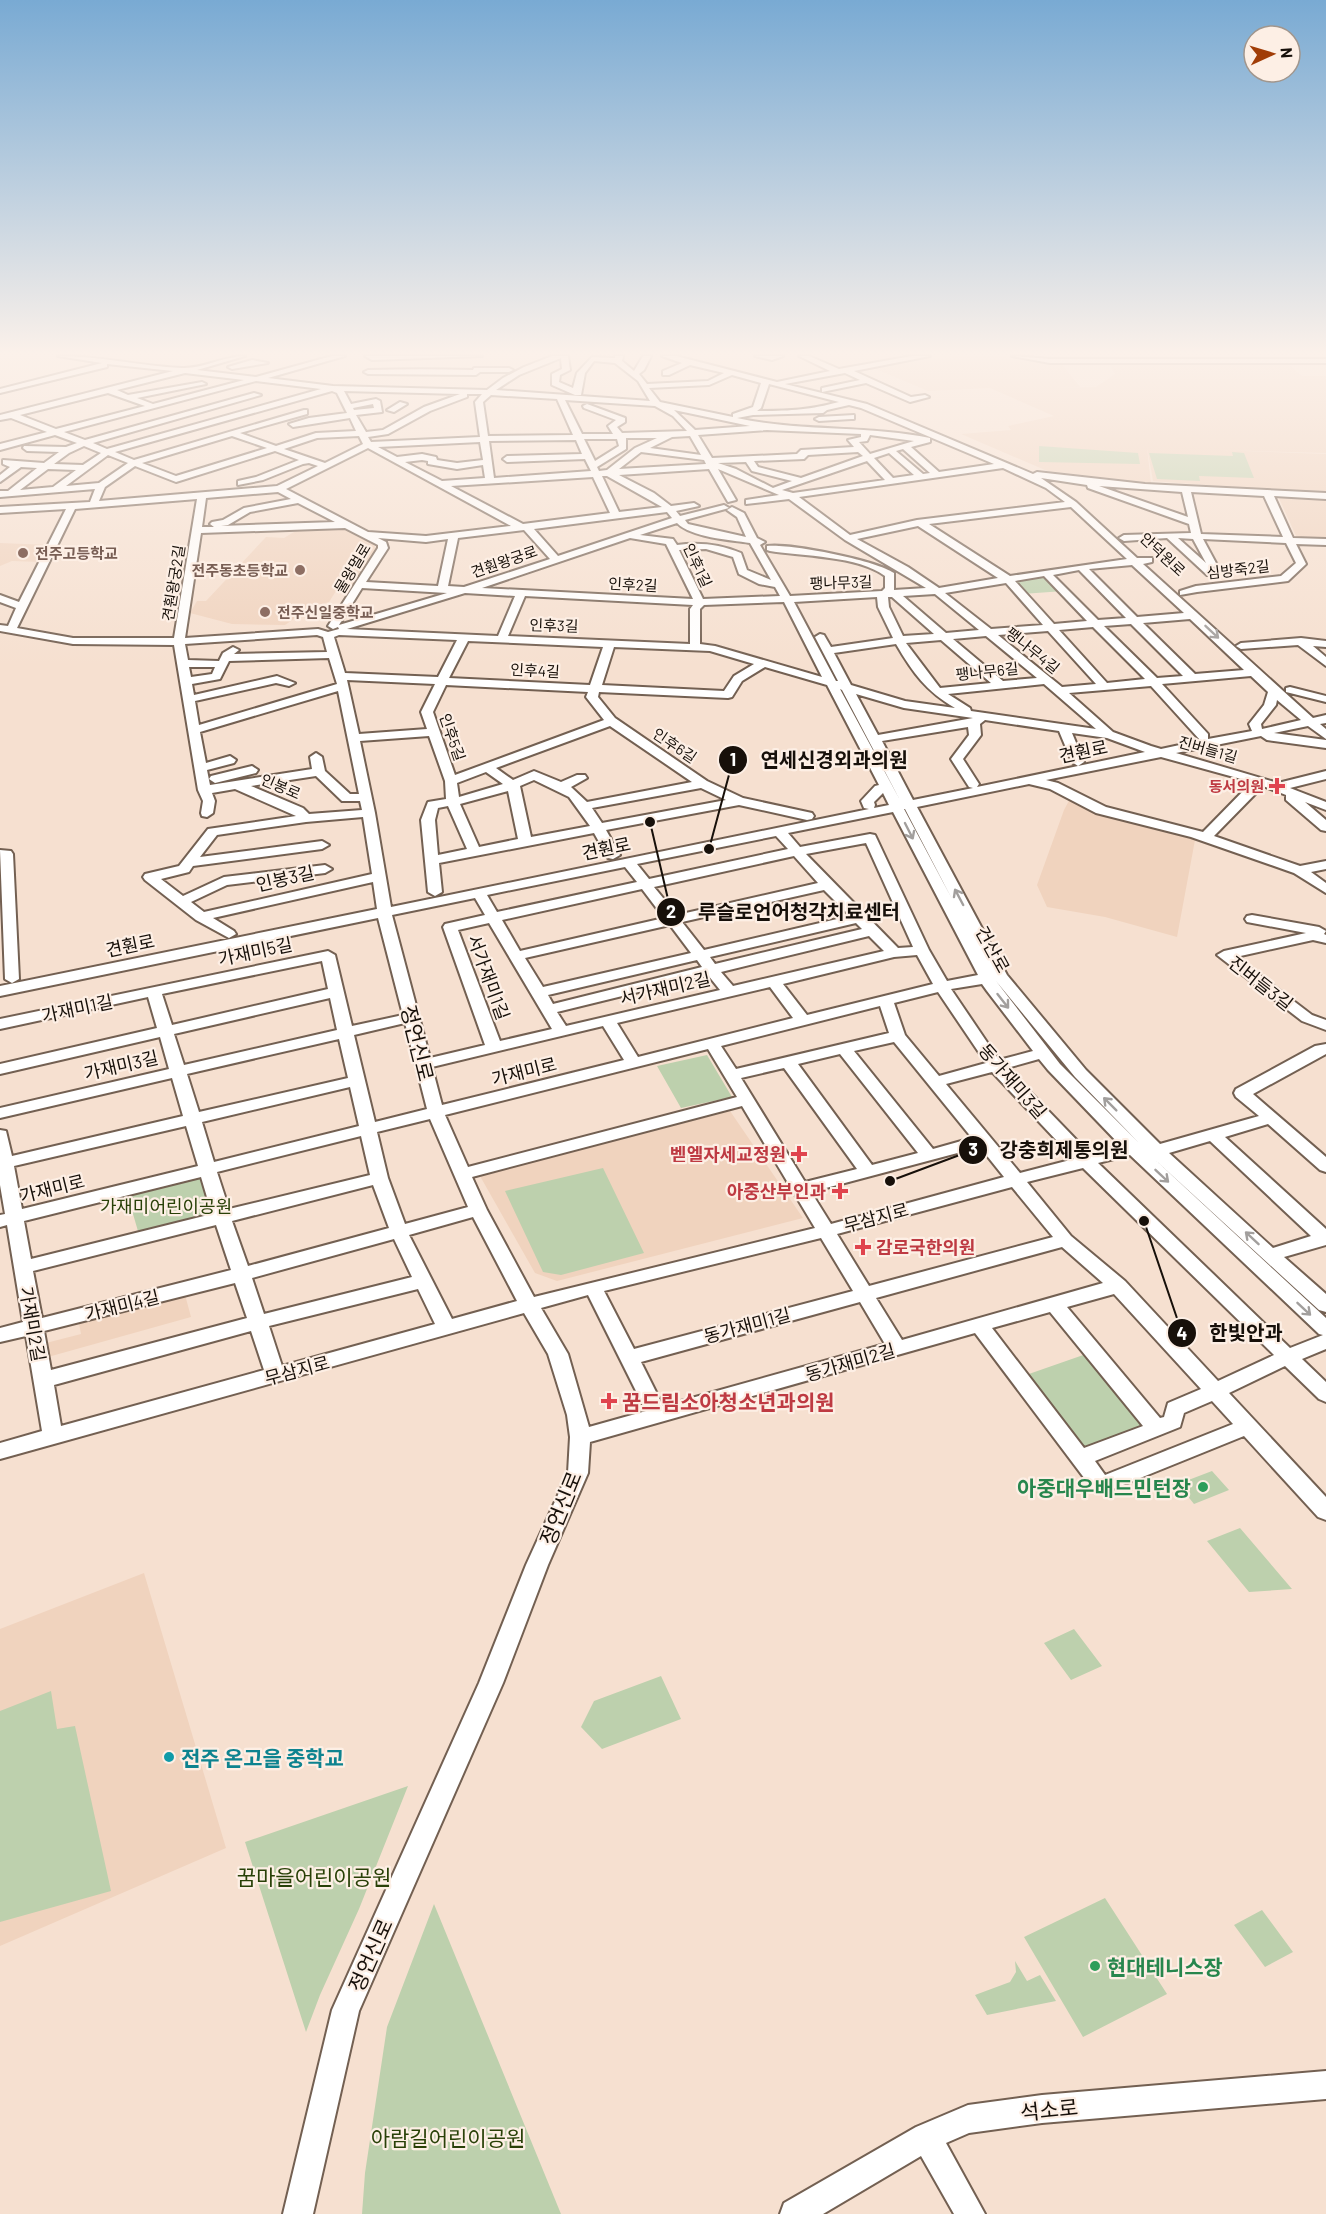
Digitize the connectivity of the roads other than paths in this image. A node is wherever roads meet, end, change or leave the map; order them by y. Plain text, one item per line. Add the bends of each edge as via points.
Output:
1 (54, 459) edge
2 (94, 459) edge
3 (130, 459) edge
4 (143, 459) edge
5 (240, 459) edge
6 (317, 459) edge
7 (340, 459) edge
8 (392, 459) edge
9 (433, 459) edge
10 (589, 459) edge
11 (605, 459) edge
12 (627, 459) edge
13 (696, 459) edge
14 (708, 459) edge
15 (743, 459) edge
16 (747, 459) edge
17 (752, 459) edge
18 (806, 459) edge
19 (822, 459) edge
20 (862, 459) edge
21 (868, 459) edge
22 (887, 459) edge
23 (901, 459) edge
24 (920, 459) edge
25 (994, 459) edge
26 (1004, 459) edge
27 (313, 460) junction
28 (135, 462) junction
29 (487, 462) joint
30 (710, 462) junction
31 (853, 462) junction
32 (8, 463) edge
33 (809, 463) junction
34 (44, 466) junction
35 (326, 466) junction
36 (1010, 466) junction
37 (84, 469) junction
38 (209, 469) junction
39 (861, 469) dead end
40 (594, 470) junction
41 (0, 471) edge
42 (1035, 472) junction
43 (118, 473) junction
44 (609, 473) junction
45 (937, 475) junction
46 (267, 477) junction
47 (921, 477) junction
48 (1051, 478) junction
49 (0, 479) edge
50 (176, 479) junction
51 (302, 479) junction
52 (909, 479) junction
53 (490, 480) junction
54 (803, 480) junction
55 (871, 481) junction
56 (891, 481) junction
57 (961, 482) dead end
58 (1076, 483) junction
59 (437, 484) junction
60 (101, 486) junction
61 (56, 489) junction
62 (209, 489) junction
63 (279, 489) junction
64 (1186, 489) junction
65 (771, 490) junction
66 (12, 491) junction
67 (1267, 492) junction
68 (0, 494) edge
69 (790, 495) junction
70 (1326, 495) edge
71 (174, 498) junction
72 (299, 500) junction
73 (747, 504) junction
74 (1073, 504) junction
75 (93, 505) junction
76 (72, 506) junction
77 (727, 506) junction
78 (0, 510) edge
79 (668, 510) junction
80 (616, 516) junction
81 (678, 519) junction
82 (920, 523) junction
83 (1195, 523) junction
84 (347, 525) junction
85 (524, 527) junction
86 (196, 528) junction
87 (838, 529) junction
88 (366, 534) junction
89 (1170, 535) junction
90 (454, 536) junction
91 (626, 537) junction
92 (1197, 537) junction
93 (848, 538) junction
94 (1124, 538) junction
95 (752, 539) junction
96 (1288, 541) junction
97 (1326, 542) edge
98 (769, 547) junction
99 (674, 548) junction
100 (556, 559) junction
101 (1148, 560) junction
102 (1136, 561) junction
103 (1212, 564) dead end
104 (1081, 567) junction
105 (743, 572) junction
106 (1047, 574) junction
107 (1010, 580) junction
108 (359, 585) junction
109 (779, 585) junction
110 (1227, 587) junction
111 (442, 589) junction
112 (466, 590) junction
113 (937, 591) junction
114 (521, 593) junction
115 (1184, 593) junction
116 (890, 595) junction
117 (0, 598) edge
118 (793, 599) junction
119 (700, 603) junction
120 (717, 603) junction
121 (955, 605) joint
122 (22, 607) junction
123 (1194, 615) junction
124 (1132, 620) junction
125 (1096, 623) junction
126 (1051, 627) junction
127 (5, 629) edge
128 (987, 632) junction
129 (328, 634) junction
130 (249, 636) junction
131 (945, 636) junction
132 (464, 637) junction
133 (502, 638) junction
134 (179, 640) junction
135 (899, 640) junction
136 (1301, 641) junction
137 (610, 642) junction
138 (1326, 644) edge
139 (695, 645) junction
140 (1241, 646) junction
141 (306, 648) dead end
142 (827, 651) junction
143 (224, 662) junction
144 (182, 663) junction
145 (766, 663) junction
146 (1326, 663) edge
147 (1255, 672) junction
148 (1192, 678) junction
149 (1047, 680) junction
150 (186, 681) junction
151 (341, 681) junction
152 (444, 681) junction
153 (831, 682) junction
154 (1154, 682) junction
155 (1000, 685) junction
156 (848, 687) junction
157 (1104, 687) junction
158 (597, 688) junction
159 (1290, 690) junction
160 (1059, 691) junction
161 (937, 692) junction
162 (1276, 693) junction
163 (190, 699) junction
164 (1326, 699) edge
165 (977, 718) junction
166 (1319, 718) edge
167 (611, 721) junction
168 (1063, 727) junction
169 (196, 730) junction
170 (1255, 731) junction
171 (433, 732) junction
172 (1109, 735) junction
173 (1326, 735) edge
174 (1204, 736) junction
175 (353, 738) junction
176 (874, 740) junction
177 (1326, 744) edge
178 (1147, 749) junction
179 (1163, 753) junction
180 (316, 757) dead end
181 (230, 760) dead end
182 (1078, 762) junction
183 (486, 767) junction
184 (201, 768) junction
185 (252, 770) dead end
186 (319, 772) junction
187 (1326, 775) edge
188 (580, 778) dead end
189 (451, 781) junction
190 (1260, 781) junction
191 (703, 784) junction
192 (973, 784) junction
193 (237, 785) junction
194 (513, 785) junction
195 (1063, 785) junction
196 (562, 787) junction
197 (1278, 787) junction
198 (206, 797) junction
199 (899, 799) junction
200 (933, 800) junction
201 (739, 801) junction
202 (453, 802) junction
203 (367, 805) junction
204 (584, 806) junction
205 (1326, 806) edge
206 (807, 816) junction
207 (312, 817) junction
208 (918, 820) junction
209 (1326, 827) edge
210 (596, 828) junction
211 (778, 830) junction
212 (213, 832) joint
213 (1205, 837) junction
214 (525, 841) junction
215 (322, 845) junction
216 (798, 851) junction
217 (475, 852) junction
218 (3, 854) edge
219 (613, 855) junction
220 (432, 860) junction
221 (628, 862) junction
222 (188, 863) junction
223 (1326, 865) edge
224 (325, 869) junction
225 (1299, 870) junction
226 (378, 877) junction
227 (646, 885) junction
228 (827, 885) junction
229 (330, 888) junction
230 (1326, 888) edge
231 (435, 892) junction
232 (478, 892) junction
233 (181, 902) junction
234 (383, 908) junction
235 (4, 913) edge
236 (201, 918) junction
237 (492, 918) junction
238 (859, 918) junction
239 (1252, 919) dead end
240 (674, 921) junction
241 (872, 931) junction
242 (1326, 932) edge
243 (229, 934) junction
244 (1326, 939) edge
245 (803, 946) junction
246 (922, 950) junction
247 (894, 953) junction
248 (700, 955) junction
249 (516, 956) junction
250 (711, 969) junction
251 (818, 972) junction
252 (993, 977) junction
253 (6, 980) edge
254 (774, 983) junction
255 (942, 986) junction
256 (627, 990) junction
257 (0, 991) edge
258 (154, 992) junction
259 (335, 992) junction
260 (538, 993) junction
261 (730, 993) junction
262 (886, 1002) junction
263 (549, 1009) junction
264 (651, 1011) junction
265 (412, 1017) junction
266 (608, 1021) junction
267 (804, 1022) junction
268 (0, 1024) edge
269 (1326, 1026) edge
270 (166, 1031) junction
271 (562, 1032) junction
272 (345, 1033) junction
273 (898, 1036) junction
274 (713, 1045) junction
275 (494, 1047) junction
276 (844, 1049) junction
277 (1326, 1049) edge
278 (1043, 1053) junction
279 (788, 1062) junction
280 (423, 1064) junction
281 (634, 1064) junction
282 (995, 1065) junction
283 (0, 1069) edge
284 (179, 1071) junction
285 (732, 1075) junction
286 (356, 1081) junction
287 (936, 1082) junction
288 (746, 1100) junction
289 (0, 1113) edge
290 (436, 1113) junction
291 (1271, 1118) junction
292 (194, 1120) junction
293 (368, 1130) junction
294 (1212, 1134) junction
295 (0, 1136) edge
296 (982, 1142) junction
297 (1134, 1148) junction
298 (1157, 1150) junction
299 (928, 1155) junction
300 (1087, 1162) junction
301 (5, 1163) junction
302 (1326, 1166) edge
303 (210, 1169) junction
304 (868, 1171) junction
305 (462, 1174) junction
306 (379, 1178) junction
307 (1014, 1179) junction
308 (802, 1188) junction
309 (478, 1210) junction
310 (223, 1218) junction
311 (7, 1219) edge
312 (826, 1231) junction
313 (399, 1232) junction
314 (1325, 1238) edge
315 (1065, 1240) junction
316 (1270, 1255) junction
317 (23, 1267) junction
318 (243, 1274) junction
319 (424, 1281) junction
320 (1119, 1286) junction
321 (594, 1287) junction
322 (865, 1293) junction
323 (1054, 1304) junction
324 (529, 1305) junction
325 (1326, 1305) edge
326 (258, 1322) junction
327 (979, 1325) junction
328 (34, 1327) junction
329 (447, 1328) junction
330 (1326, 1329) edge
331 (0, 1335) edge
332 (1326, 1341) edge
333 (897, 1348) junction
334 (1288, 1356) junction
335 (629, 1358) junction
336 (276, 1376) junction
337 (43, 1380) junction
338 (1216, 1392) junction
339 (1326, 1394) edge
340 (657, 1415) junction
341 (1248, 1426) junction
342 (1157, 1429) junction
343 (53, 1437) junction
344 (580, 1437) junction
345 (0, 1451) edge
346 (1080, 1458) junction
347 (1326, 1511) edge
348 (1326, 2085) edge
349 (926, 2137) junction
350 (298, 2214) edge
351 (795, 2214) edge
352 (970, 2214) edge

1 - 34 street
2 - 37 street
3 - 28 street
4 - 28 street
5 - 38 street
6 - 27 street
7 - 35 street
8 - 59 street
9 - 29 street via 431,462 457,466
10 - 40 street
11 - 40 street
12 - 44 street
13 - 30 street
14 - 30 street, 건산로
15 - 30 street
16 - 54 street via 755,469
17 - 33 street
18 - 33 street
19 - 33 street
20 - 31 street
21 - 56 street
22 - 52 street
23 - 47 street
24 - 45 street
25 - 36 street, 안덕원로
26 - 42 street, 안덕원로
27 - 35 street
27 - 46 street via 294,462
28 - 43 street
28 - 50 street
29 - 53 street
30 - 44 street
30 - 65 street
30 - 77 street, 건산로
31 - 33 street
31 - 39 street
32 - 34 street
32 - 41 street
32 - 49 street
33 - 54 street
34 - 37 street
34 - 66 street
35 - 51 street
36 - 45 street
36 - 48 street
36 - 74 street, 안덕원로 via 1049,486
37 - 43 street via 87,477
37 - 61 street
38 - 50 street
38 - 62 street
40 - 44 street
40 - 53 street
40 - 80 street
42 - 48 street, 안덕원로
42 - 58 street
43 - 60 street
44 - 79 street via 651,495
45 - 47 street
46 - 51 street
46 - 62 street
47 - 52 street
48 - 58 street, 안덕원로
50 - 71 street
51 - 63 street
52 - 56 street
53 - 59 street
54 - 65 street
55 - 56 street
55 - 57 street via 874,489
55 - 69 street
58 - 64 street
58 - 83 street
58 - 94 street, 안덕원로
59 - 85 street
60 - 61 street
60 - 75 street
61 - 66 street
62 - 63 street
62 - 71 street
62 - 86 street, 견훤왕궁2길
63 - 72 street, 물왕멀로
64 - 67 street
64 - 83 street
65 - 69 street
65 - 73 street
66 - 68 street
67 - 70 street
67 - 96 street, 심방죽2길
69 - 73 street
69 - 87 street, 팽나무3길
71 - 75 street
72 - 84 street, 물왕멀로
72 - 86 street, 견훤왕궁2길 via 247,510 225,523
73 - 77 street
73 - 98 street, 건산로
74 - 82 street
74 - 102 street, 안덕원로
75 - 76 street
76 - 78 street
76 - 122 street
77 - 79 street
77 - 81 street, 견훤왕궁로
77 - 95 street, 건산로 via 741,515
79 - 80 street
79 - 81 street
80 - 85 street
81 - 91 street, 견훤왕궁로
81 - 95 street via 685,526 708,533
82 - 87 street
82 - 93 street
82 - 107 street
83 - 92 street
84 - 86 street, 견훤왕궁2길
84 - 88 street, 물왕멀로
85 - 90 street
85 - 100 street
86 - 134 street, 견훤왕궁2길
87 - 93 street, 팽나무3길
88 - 90 street
88 - 108 street, 물왕멀로 via 383,548
89 - 92 street, 심방죽2길
89 - 94 street, 심방죽2길
89 - 110 street
90 - 111 street
91 - 99 street, 인후1길 via 670,541
91 - 100 street, 견훤왕궁로
92 - 96 street, 심방죽2길
92 - 103 street
93 - 113 street, 팽나무3길
94 - 101 street, 안덕원로
95 - 98 street
95 - 109 street, 건산로
96 - 97 street
96 - 110 street, 심방죽2길 via 1301,564 1284,579
98 - 116 street via 859,561 882,569 892,579
98 - 118 street, 건산로
99 - 105 street via 716,546 737,555
99 - 119 street, 인후1길
100 - 112 street, 견훤왕궁로
101 - 102 street, 팽나무3길
101 - 115 street, 안덕원로
102 - 104 street, 팽나무3길
102 - 123 street, 안덕원로
104 - 106 street, 팽나무3길
104 - 124 street
105 - 109 street
105 - 120 street via 738,589
106 - 107 street, 팽나무3길
106 - 125 street
107 - 113 street, 팽나무3길
107 - 126 street, 팽나무4길
108 - 111 street, 인후2길
108 - 129 street, 물왕멀로
109 - 118 street, 건산로
110 - 115 street, 심방죽2길
111 - 112 street, 인후2길
112 - 114 street, 인후2길
112 - 129 street, 견훤왕궁로
113 - 116 street, 팽나무3길
113 - 121 street, 팽나무3길
114 - 119 street, 인후2길
114 - 133 street
115 - 140 street, 안덕원로
116 - 118 street, 팽나무3길
116 - 131 street
116 - 135 street, 팽나무3길 via 882,598 882,606
117 - 122 street
118 - 120 street, 인후2길
118 - 142 street, 건산로
118 - 153 street, 건산로
119 - 120 street, 인후2길
119 - 139 street, 인후1길 via 695,609
121 - 128 street, 팽나무4길
122 - 127 street
123 - 124 street, 팽나무4길
123 -> 147 street, 안덕원로
124 - 125 street, 팽나무4길
124 - 148 street
125 - 126 street, 팽나무4길
125 - 154 street
126 - 128 street, 팽나무4길
126 - 157 street, 팽나무4길
127 - 134 street, 견훤왕궁로 via 74,642
128 - 131 street, 팽나무4길
128 - 149 street, 팽나무4길
129 - 130 street, 견훤왕궁로
129 - 132 street, 인후3길
129 - 141 street
129 - 143 street, 견훤왕궁로
129 - 151 street, 정언신로
130 - 134 street, 견훤왕궁로
130 - 143 street
131 - 135 street, 팽나무4길
131 - 155 street
132 - 133 street, 인후3길
132 - 152 street, 인후5길
133 - 137 street, 인후3길
134 - 144 street
135 - 142 street, 팽나무4길
135 - 161 street
136 - 138 street
136 - 140 street
136 - 146 street
137 - 139 street, 인후3길
137 - 158 street
139 - 145 street, 인후3길
140 - 159 street, 안덕원로
142 - 156 street, 건산로
143 - 144 street, 견훤왕궁로
143 - 150 street via 216,677
143 - 163 street, 견훤왕궁로 via 273,665 273,674 286,681
144 - 150 street
145 - 153 street, 인후3길
145 - 158 street, 인후4길 via 740,675 728,695
147 - 148 street
147 - 162 street, 안덕원로
148 - 154 street
149 - 155 street, 팽나무6길
149 - 160 street, 팽나무4길
150 - 163 street
151 - 152 street, 인후4길
151 - 169 street
151 - 175 street, 정언신로
152 - 158 street, 인후4길
152 - 171 street, 인후5길 via 427,712
153 - 156 street, 인후3길
153 - 199 street, 건산로
154 - 157 street
154 - 174 street
155 - 161 street, 팽나무6길
156 - 165 street, 팽나무6길 via 904,704
156 - 176 street, 건산로
157 - 160 street
158 - 167 street, 인후6길 via 592,697
159 - 164 street
159 - 166 street, 안덕원로
160 - 172 street, 팽나무6길
161 - 165 street, 팽나무6길
162 - 166 street, 안덕원로
162 - 170 street via 1255,724
163 - 169 street
165 - 168 street, 팽나무6길
165 - 176 street
165 - 192 street via 975,735 957,759
166 - 170 street, 견훤로
166 - 173 street, 안덕원로
167 - 183 street
167 - 191 street, 인후6길
168 - 172 street, 팽나무6길
168 - 182 street, 견훤로
169 - 184 street
170 - 174 street, 견훤로
170 - 177 street
170 - 179 street, 견훤로
171 - 175 street
171 - 189 street, 인후5길
172 - 178 street, 팽나무6길
174 - 178 street, 견훤로
175 - 203 street, 정언신로
176 - 199 street, 건산로
178 - 179 street, 진버들1길
178 - 182 street, 견훤로
179 - 190 street, 진버들1길
179 - 195 street, 견훤로
180 - 186 street
181 - 184 street
182 - 192 street, 견훤로
183 - 189 street
183 - 194 street
184 - 198 street
185 - 198 street
186 - 193 street
186 - 203 street via 347,798
187 - 197 street
188 - 196 street
189 - 202 street, 인후5길
190 - 197 street, 진버들1길
190 - 213 street
191 - 201 street, 인후6길
191 - 204 street
192 - 199 street, 견훤로
193 - 198 street, 인봉로
193 - 207 street, 인봉로
194 - 196 street via 534,775
194 - 202 street
194 - 214 street
195 - 200 street, 견훤로 via 1032,780
195 - 213 street via 1101,810
196 - 204 street
197 - 205 street, 진버들1길
197 - 209 street
199 - 200 street, 견훤로
199 - 206 street, 견훤로
199 - 208 street, 건산로
199 - 211 street, 견훤로
199 -> 252 street, 건산로
200 - 208 street via 934,804
201 - 206 street, 인후6길
201 - 210 street
202 - 217 street, 인후5길
202 - 220 street via 433,804 428,820
203 - 207 street, 인봉로
203 - 226 street, 정언신로
204 - 210 street
206 - 219 street, 견훤로
207 - 212 street, 인봉로
207 - 215 street
252 -> 208 street, 건산로
210 - 214 street
210 - 219 street
211 - 216 street
211 - 221 street, 견훤로
212 - 222 street, 인봉3길
213 - 225 street
214 - 217 street
215 - 222 street, 인봉3길
215 - 224 street
216 - 227 street
216 - 228 street
216 - 246 street via 870,838
217 - 220 street
218 - 235 street
219 - 231 street, 견훤로
220 - 231 street
221 - 227 street, 서가재미2길
221 - 232 street, 견훤로
222 - 233 street, 인봉3길 via 184,869 150,877
223 - 225 street
224 - 229 street
224 - 233 street, 인봉3길 via 224,881
225 - 230 street
226 - 229 street, 인봉3길
226 - 234 street, 정언신로
227 - 237 street, 서가재미1길
227 - 240 street, 서가재미2길
228 - 238 street
228 - 240 street
229 - 236 street, 인봉3길
231 - 234 street, 견훤로
232 - 234 street, 견훤로
232 - 237 street, 서가재미1길
233 - 236 street, 인봉3길
234 - 243 street, 견훤로
234 - 257 street, 견훤로
234 - 265 street, 정언신로
235 - 253 street
236 - 243 street, 인봉3길
237 - 249 street, 서가재미1길
237 - 275 street, 서가재미1길 via 450,927
238 - 241 street
238 - 248 street, 서가재미2길
239 - 242 street
240 - 248 street, 서가재미2길
240 - 249 street, 서가재미1길
241 - 245 street, 서가재미2길
241 - 247 street
243 - 253 street, 견훤로
244 - 269 street, 진버들3길 via 1313,936 1224,955 1306,1018
245 - 250 street, 서가재미2길
245 - 251 street
246 - 247 street
246 - 255 street
247 - 251 street, 서가재미2길
248 - 250 street, 서가재미2길
248 - 260 street, 서가재미2길
249 - 260 street, 서가재미1길
250 - 256 street, 서가재미2길
250 - 261 street, 서가재미2길
251 - 254 street, 서가재미2길
252 - 255 street, 가재미로
252 -> 278 street, 건산로
298 -> 252 street, 건산로 via 1058,1051
254 - 261 street, 서가재미2길
254 - 267 street
255 - 262 street, 가재미로
255 - 282 street, 동가재미3길
256 - 263 street
256 - 264 street
258 - 259 street, 가재미5길 via 328,955
258 - 268 street, 가재미1길
258 - 270 street, 가재미3길
259 - 270 street, 가재미3길
259 - 272 street, 가재미5길
260 - 263 street, 서가재미1길
261 - 264 street, 서가재미2길
262 - 267 street, 가재미로
262 - 273 street
263 - 271 street, 서가재미1길
264 - 266 street, 서가재미2길
265 - 272 street
265 - 280 street, 정언신로
266 - 271 street, 서가재미1길
266 - 281 street
267 - 274 street, 가재미로
270 - 283 street, 가재미3길
270 - 284 street, 가재미3길
271 - 275 street, 서가재미1길
272 - 284 street, 가재미3길
272 - 286 street, 가재미5길
273 - 276 street
273 - 287 street
274 - 281 street, 가재미로
274 - 285 street
275 - 280 street, 서가재미1길
276 - 279 street
276 - 299 street
277 - 291 street via 1242,1093
278 - 282 street
278 - 297 street, 건산로
279 - 285 street
279 - 304 street
280 - 290 street, 정언신로
281 - 290 street, 가재미로
282 - 287 street
282 - 300 street, 동가재미3길
284 - 289 street, 가재미3길
284 - 292 street, 가재미3길
285 - 288 street
286 - 292 street
286 - 293 street, 가재미5길
287 - 296 street
288 - 305 street
288 - 308 street
290 - 293 street, 가재미로
290 - 305 street, 정언신로
291 - 294 street
291 - 302 street
292 - 301 street
292 - 303 street, 가재미3길
293 - 303 street, 가재미로
293 - 306 street, 가재미5길
294 - 298 street
294 - 314 street
295 - 301 street
296 - 299 street
296 - 307 street
297 - 298 street, 무삼지로
297 - 300 street, 무삼지로
297 -> 330 street, 건산로
316 -> 298 street, 건산로
299 - 304 street
300 - 307 street, 무삼지로
300 - 334 street, 동가재미3길
301 - 311 street
303 - 310 street
303 - 311 street, 가재미로
304 - 308 street
305 - 309 street, 정언신로
306 - 310 street
306 - 313 street, 가재미5길
307 - 312 street, 무삼지로
307 - 315 street
308 - 312 street
309 - 313 street, 가재미4길
309 - 324 street, 정언신로
310 - 317 street, 가재미2길
310 - 318 street
311 - 317 street, 가재미2길
312 - 321 street, 무삼지로
312 - 322 street
313 - 318 street, 가재미4길
313 - 319 street, 가재미5길
314 - 316 street
315 - 320 street
315 - 322 street, 동가재미1길
316 - 325 street, 건산로
317 - 328 street, 가재미2길
318 - 326 street
318 - 328 street, 가재미4길
319 - 326 street
319 - 329 street, 가재미5길
320 - 323 street, 동가재미2길
320 - 338 street
321 - 324 street, 무삼지로
321 - 335 street
322 - 333 street
322 - 335 street, 동가재미1길
323 - 327 street, 동가재미2길
323 - 342 street
324 - 329 street, 무삼지로
324 - 344 street, 정언신로 via 558,1354 578,1415
326 - 336 street
326 - 337 street, 가재미2길
327 - 333 street, 동가재미2길
327 - 346 street
328 - 331 street, 가재미4길
328 - 337 street, 가재미2길
329 - 336 street, 무삼지로
332 - 334 street
333 - 340 street, 동가재미2길
334 - 338 street
334 - 339 street, 동가재미3길
335 - 340 street
336 - 343 street, 무삼지로
337 - 343 street, 가재미2길
338 - 341 street
338 - 342 street via 1174,1408 1173,1421
340 - 344 street, 동가재미2길
341 - 346 street via 1101,1485
341 - 347 street
342 - 346 street
343 - 345 street, 무삼지로
344 - 350 street, 정언신로 via 578,1473 491,1683 346,2010
348 - 349 street, 석소로 via 968,2119
349 - 351 street, 석소로
349 - 352 street

